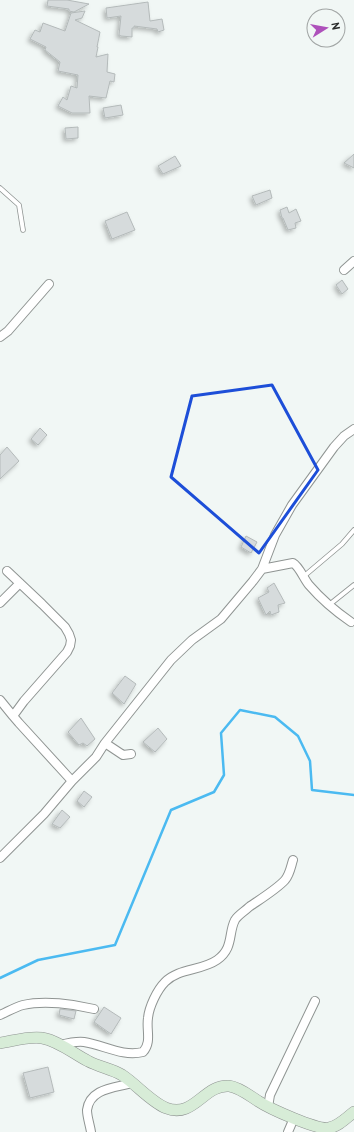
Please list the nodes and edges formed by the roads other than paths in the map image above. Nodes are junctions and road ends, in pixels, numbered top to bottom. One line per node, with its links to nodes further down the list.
1 (0, 188): 2 (lane)
2 (23, 230)
3 (354, 261): 4 (street)
4 (344, 270)
5 (49, 284): 6 (street)
6 (0, 337)
7 (354, 429): 9 (street)
8 (354, 530): 11 (lane)
9 (262, 570): 11 (street); 19 (street)
10 (7, 571): 12 (street)
11 (302, 577): 15 (street)
12 (20, 583): 14 (street); 18 (street)
13 (354, 585): 15 (lane)
14 (0, 603)
15 (328, 605): 16 (street)
16 (352, 622)
17 (0, 700): 18 (street)
18 (14, 716): 21 (street)
19 (105, 743): 20 (street); 21 (street)
20 (131, 754)
21 (72, 781): 22 (street)
22 (0, 858)
23 (293, 860): 28 (street)
24 (315, 1001): 30 (street)
25 (94, 1009): 26 (street)
26 (0, 1015)
27 (0, 1043): 28 (main road)
28 (60, 1045): 29 (main road)
29 (132, 1083): 30 (main road); 34 (street)
30 (268, 1107): 32 (main road)
31 (354, 1112): 33 (main road)
32 (294, 1118): 33 (main road); 35 (street)
33 (323, 1130)
34 (91, 1132)
35 (288, 1132)

